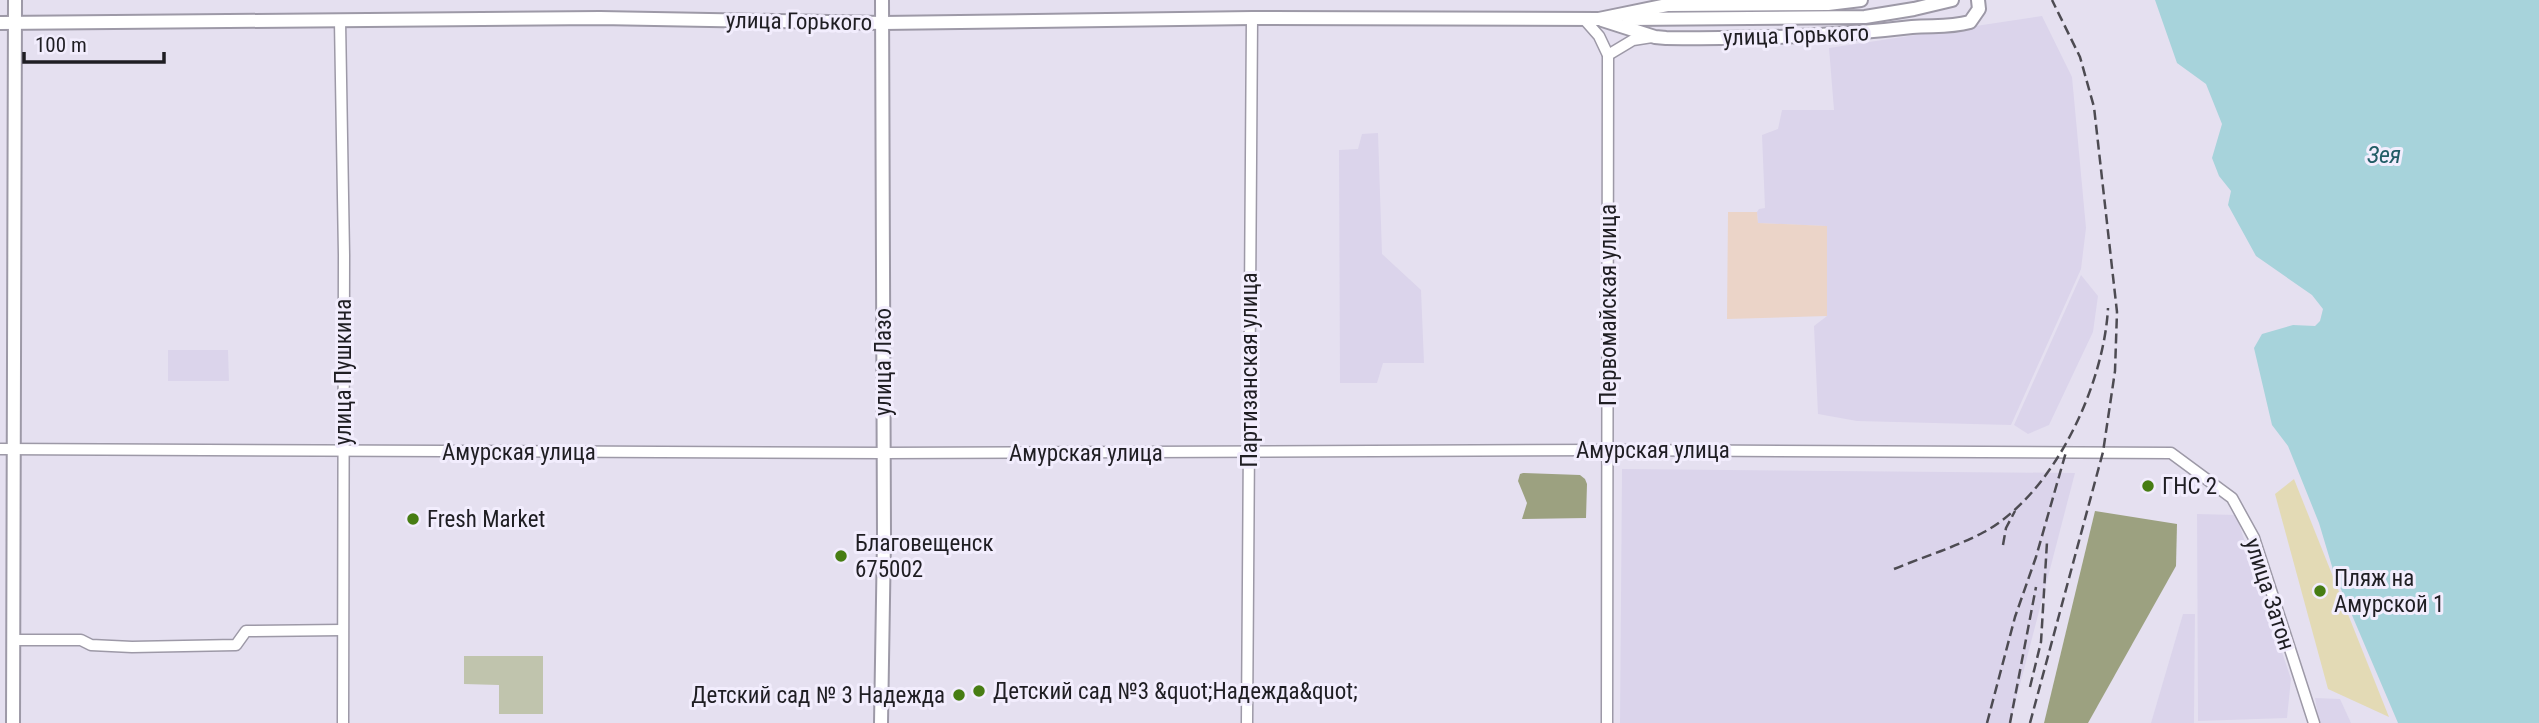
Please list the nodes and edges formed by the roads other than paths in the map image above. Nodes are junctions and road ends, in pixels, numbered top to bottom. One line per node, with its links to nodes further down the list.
1 (15, 0): 11 (main road)
2 (882, 0): 12 (main road, улица Лазо)
3 (1861, 0): 8 (main road, улица Горького)
4 (1952, 0): 8 (main road)
5 (1978, 0): 13 (main road, улица Горького)
6 (1252, 18): 7 (main road, улица Горького); 12 (main road, улица Горького); 20 (street, Партизанская улица)
7 (1584, 19): 8 (main road, улица Горького); 14 (street)
8 (1599, 19): 13 (main road, улица Горького)
9 (340, 21): 11 (main road, улица Горького); 12 (main road, улица Горького); 18 (street, улица Пушкина)
10 (0, 23): 11 (main road, улица Горького)
11 (15, 23): 16 (main road)
12 (883, 23): 19 (main road, улица Лазо)
13 (1655, 37): 14 (street)
14 (1608, 55): 17 (street, Первомайская улица)
15 (0, 449): 16 (street, Амурская улица)
16 (14, 449): 18 (street, Амурская улица); 23 (main road)
17 (1609, 450): 20 (street, Амурская улица); 21 (street, Амурская улица); 28 (street, Первомайская улица)
18 (342, 451): 19 (street, Амурская улица); 22 (street, улица Пушкина)
19 (883, 453): 20 (street, Амурская улица); 26 (main road, улица Лазо)
20 (1248, 453): 27 (street, Партизанская улица)
21 (2171, 453): 29 (street, улица Затон)
22 (342, 630): 23 (street); 25 (street, улица Пушкина)
23 (13, 640): 24 (main road)
24 (13, 723)
25 (342, 723)
26 (881, 723)
27 (1247, 723)
28 (1607, 723)
29 (2314, 723)

